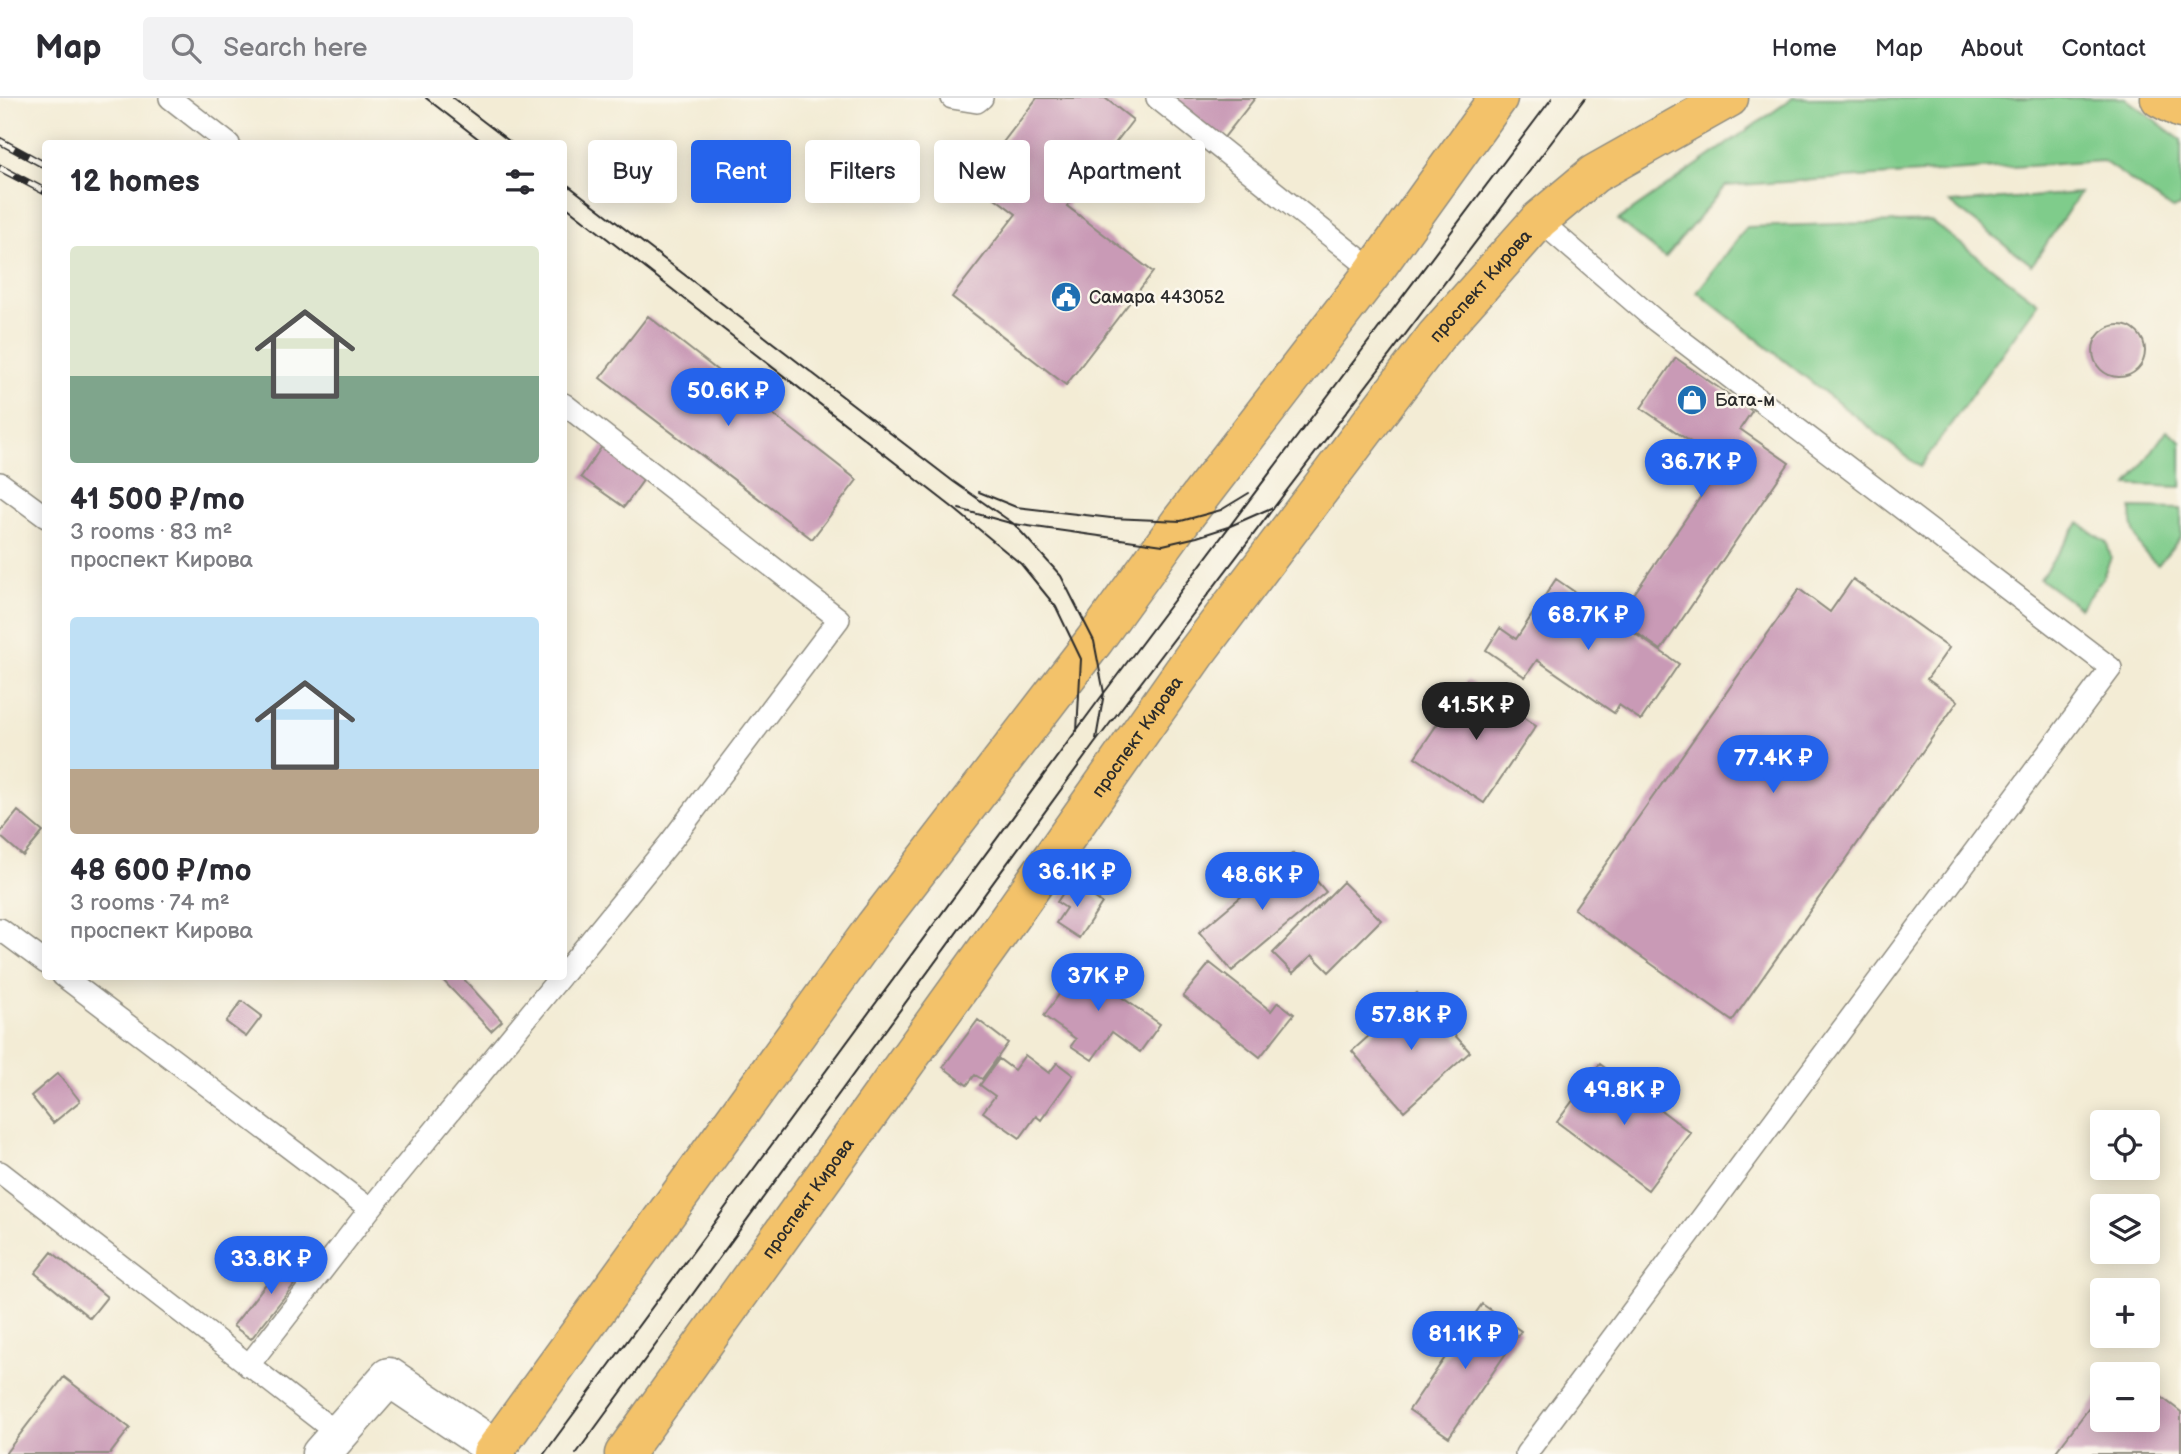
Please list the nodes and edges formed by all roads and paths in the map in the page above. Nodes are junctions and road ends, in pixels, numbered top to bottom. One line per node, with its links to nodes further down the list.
1 (170, 98): 11 (lane)
2 (952, 98): 3 (lane)
3 (982, 98)
4 (1157, 98): 13 (lane)
5 (1498, 98): 13 (main road)
6 (1729, 98): 12 (main road, проспект Кирова)
7 (2160, 98): 10 (main road)
8 (2175, 98): 9 (main road)
9 (2181, 103)
10 (2181, 109)
11 (224, 140)
12 (1539, 220): 27 (main road, проспект Кирова); 28 (lane)
13 (1374, 271): 26 (main road)
14 (567, 406): 19 (lane)
15 (0, 483): 16 (lane)
16 (42, 514)
17 (0, 929): 18 (lane)
18 (42, 960)
19 (567, 969)
20 (68, 980): 23 (lane)
21 (558, 980): 23 (lane)
22 (0, 1172): 24 (lane)
23 (370, 1209): 24 (lane)
24 (248, 1366): 25 (lane)
25 (330, 1444): 26 (street)
26 (494, 1452)
27 (624, 1454)
28 (1526, 1454)

